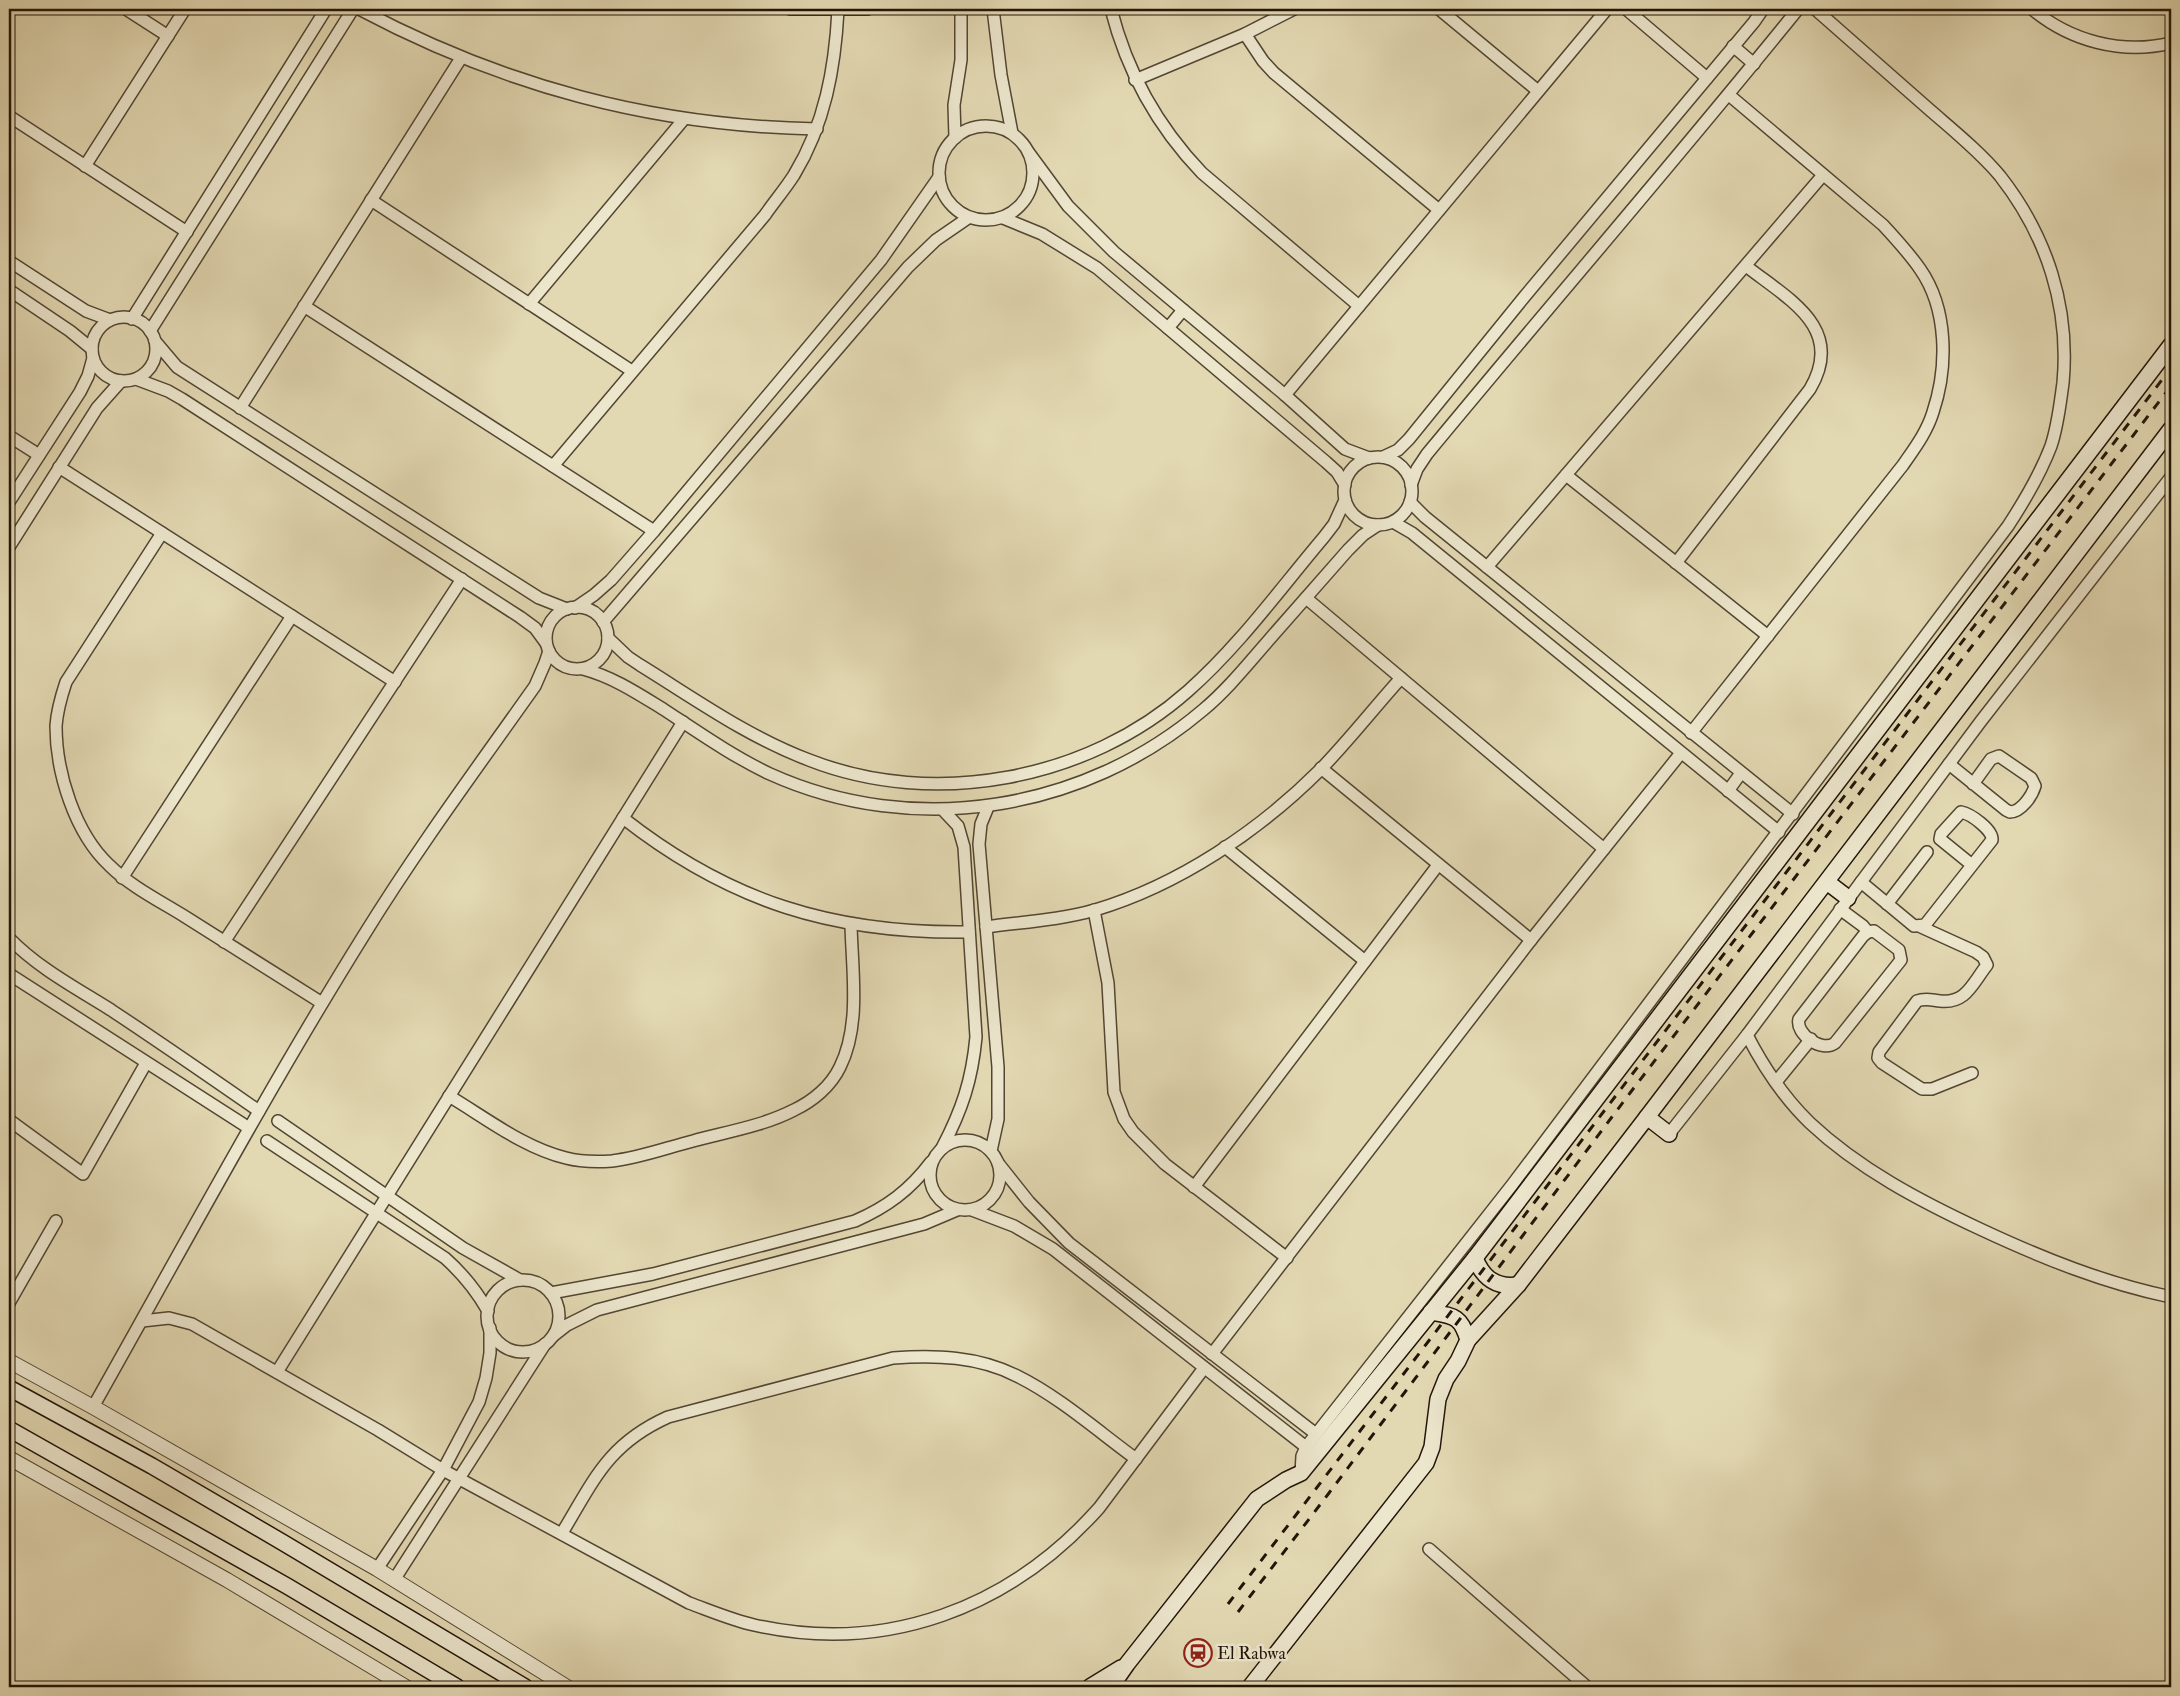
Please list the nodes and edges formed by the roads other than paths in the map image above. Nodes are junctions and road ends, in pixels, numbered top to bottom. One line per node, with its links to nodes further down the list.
1 (126, 9): 21 (street)
2 (185, 9): 21 (street)
3 (326, 9): 43 (street)
4 (353, 9): 54 (street)
5 (359, 9): 24 (street)
6 (790, 9): 19 (street)
7 (868, 9): 19 (street)
8 (961, 9): 34 (street)
9 (993, 9): 33 (street)
10 (1111, 9): 27 (street)
11 (1294, 9): 20 (street)
12 (1440, 9): 28 (street)
13 (1607, 9): 28 (street)
14 (1626, 9): 26 (street)
15 (1763, 9): 23 (street)
16 (1798, 9): 25 (street)
17 (1815, 9): 104 (street)
18 (2032, 9): 22 (street)
19 (838, 10): 32 (street)
20 (1246, 34): 27 (street); 40 (street)
21 (168, 36): 36 (street)
22 (2171, 43)
23 (1733, 46): 25 (street); 26 (street)
24 (461, 58): 31 (street); 39 (street)
25 (1754, 64): 29 (street)
26 (1707, 78): 65 (street)
27 (1135, 80): 49 (street)
28 (1538, 91): 40 (street)
29 (1729, 95): 37 (street); 72 (street)
30 (9, 116): 36 (street)
31 (684, 119): 32 (street); 47 (street)
32 (816, 130): 57 (street)
33 (1012, 133): 34 (street); 35 (street)
34 (955, 138): 38 (street)
35 (1029, 153): 42 (street); 50 (street)
36 (85, 166): 43 (street)
37 (1823, 175): 45 (street); 88 (street)
38 (939, 178): 41 (street); 78 (street)
39 (371, 200): 47 (street); 48 (street)
40 (1439, 210): 49 (street)
41 (968, 218): 42 (street); 87 (street)
42 (1003, 218): 53 (street)
43 (187, 232): 51 (street)
44 (9, 261): 52 (street)
45 (1746, 266): 69 (street); 81 (street)
46 (9, 290): 56 (street)
47 (530, 304): 57 (street)
48 (304, 306): 61 (street); 67 (street)
49 (1359, 306): 60 (street)
50 (1183, 310): 53 (street); 60 (street)
51 (132, 318): 52 (street); 54 (street)
52 (110, 320): 56 (street)
53 (1168, 328): 71 (street)
54 (152, 336): 58 (street); 61 (street)
55 (2171, 345): 153 (main road)
56 (92, 354): 59 (street); 64 (street)
57 (632, 370): 67 (street)
58 (136, 379): 59 (street); 83 (street)
59 (121, 381): 68 (street)
60 (1285, 395): 66 (street)
61 (240, 408): 85 (street)
62 (2171, 429): 113 (main road)
63 (9, 436): 64 (street)
64 (39, 455): 74 (street)
65 (1383, 457): 66 (street); 72 (street)
66 (1369, 458): 71 (street)
67 (553, 466): 78 (street)
68 (59, 467): 79 (street); 80 (street)
69 (1566, 475): 81 (street); 82 (street)
70 (2171, 477): 97 (street)
71 (1345, 485): 73 (street)
72 (1412, 485): 75 (street)
73 (1345, 500): 77 (street); 89 (street)
74 (9, 502)
75 (1410, 502): 76 (street); 82 (street)
76 (1393, 522): 77 (street); 96 (street)
77 (1378, 525): 84 (street)
78 (654, 531): 85 (street)
79 (162, 533): 86 (street); 112 (street)
80 (9, 547)
81 (1676, 563): 88 (street)
82 (1487, 567): 95 (street)
83 (462, 579): 90 (street); 93 (street)
84 (1306, 598): 92 (street); 102 (street)
85 (571, 608): 87 (street); 90 (street)
86 (292, 616): 93 (street); 112 (street)
87 (603, 622): 89 (street)
88 (1768, 636): 95 (street)
89 (608, 638): 91 (street)
90 (548, 647): 91 (street); 128 (street)
91 (583, 668): 94 (street)
92 (1401, 678): 98 (street); 108 (street)
93 (395, 682): 125 (street)
94 (683, 722): 103 (street); 105 (street)
95 (1691, 733): 99 (street)
96 (1681, 753): 101 (street); 108 (street)
97 (1949, 764): 100 (street); 114 (street)
98 (1321, 768): 107 (street); 110 (street)
99 (1741, 772): 101 (street); 104 (street)
100 (1973, 784): 100 (street)
101 (1728, 791): 106 (street)
102 (988, 807): 103 (street); 119 (street)
103 (943, 810): 121 (street)
104 (1793, 814): 106 (street)
105 (623, 818): 118 (street); 134 (street)
106 (1779, 832): 172 (street)
107 (1226, 847): 117 (street); 126 (street)
108 (1604, 849): 124 (street)
109 (1927, 852): 116 (street)
110 (1438, 865): 124 (street); 126 (street)
111 (1972, 865): 111 (street); 120 (street)
112 (122, 878): 125 (street)
113 (1827, 882): 115 (main road); 136 (main road)
114 (1861, 882): 115 (street); 116 (street)
115 (1844, 904): 122 (street); 129 (street)
116 (1887, 904): 120 (street)
117 (1094, 910): 119 (street); 146 (street)
118 (851, 924): 121 (street); 134 (street)
119 (986, 927): 143 (street)
120 (1921, 927): 132 (street)
121 (969, 932): 142 (street)
122 (1868, 932): 130 (street); 130 (street)
123 (9, 938): 135 (street)
124 (1531, 940): 152 (street)
125 (224, 942): 128 (street)
126 (1364, 961): 146 (street)
127 (9, 974): 131 (street)
128 (322, 1003): 135 (street)
129 (1747, 1034): 133 (street); 140 (street)
130 (1811, 1039): 133 (street)
131 (146, 1063): 137 (street); 139 (street)
132 (1972, 1073)
133 (1776, 1082): 157 (street)
134 (450, 1096): 147 (street)
135 (259, 1111): 139 (street)
136 (1647, 1117): 140 (main road); 155 (main road)
137 (9, 1120)
138 (278, 1121): 147 (street)
139 (249, 1128): 161 (street)
140 (1670, 1134)
141 (267, 1141): 150 (street)
142 (942, 1148): 143 (street); 144 (street)
143 (991, 1151): 145 (street)
144 (931, 1162): 148 (street); 156 (street)
145 (998, 1163): 149 (street); 165 (street)
146 (1194, 1187): 152 (street)
147 (386, 1197): 150 (street); 154 (street)
148 (957, 1210): 149 (street); 163 (street)
149 (972, 1210): 167 (street)
150 (377, 1212): 159 (street); 168 (street)
151 (56, 1221): 158 (street)
152 (1286, 1258): 165 (street)
153 (1475, 1258): 155 (main road); 160 (main road)
154 (520, 1280): 156 (street); 159 (street)
155 (1518, 1285): 164 (main road)
156 (551, 1292): 163 (street)
157 (2171, 1297)
158 (9, 1304)
159 (488, 1311): 162 (street)
160 (1431, 1312): 164 (main road); 177 (main road)
161 (142, 1321): 168 (street); 170 (street)
162 (490, 1328): 163 (street); 176 (street)
163 (549, 1340): 178 (street)
164 (1468, 1340): 190 (main road)
165 (1212, 1354): 172 (street)
166 (9, 1361): 170 (street)
167 (1204, 1368): 173 (street); 175 (street)
168 (277, 1372): 176 (street)
169 (9, 1388): 186 (main road)
170 (93, 1407): 181 (street)
171 (9, 1429): 185 (main road)
172 (1316, 1434): 173 (street)
173 (1306, 1447): 177 (street)
174 (9, 1458): 184 (street)
175 (1136, 1459): 179 (street); 179 (street)
176 (442, 1470): 178 (street); 181 (street)
177 (1300, 1473): 183 (main road)
178 (459, 1478): 179 (street); 182 (street)
179 (562, 1533)
180 (1429, 1549): 191 (street)
181 (377, 1569): 182 (street)
182 (394, 1580): 187 (street)
183 (1126, 1664): 188 (main road); 189 (main road)
184 (406, 1687)
185 (457, 1687)
186 (525, 1687)
187 (567, 1687)
188 (1090, 1687)
189 (1111, 1687)
190 (1250, 1687)
191 (1587, 1687)

